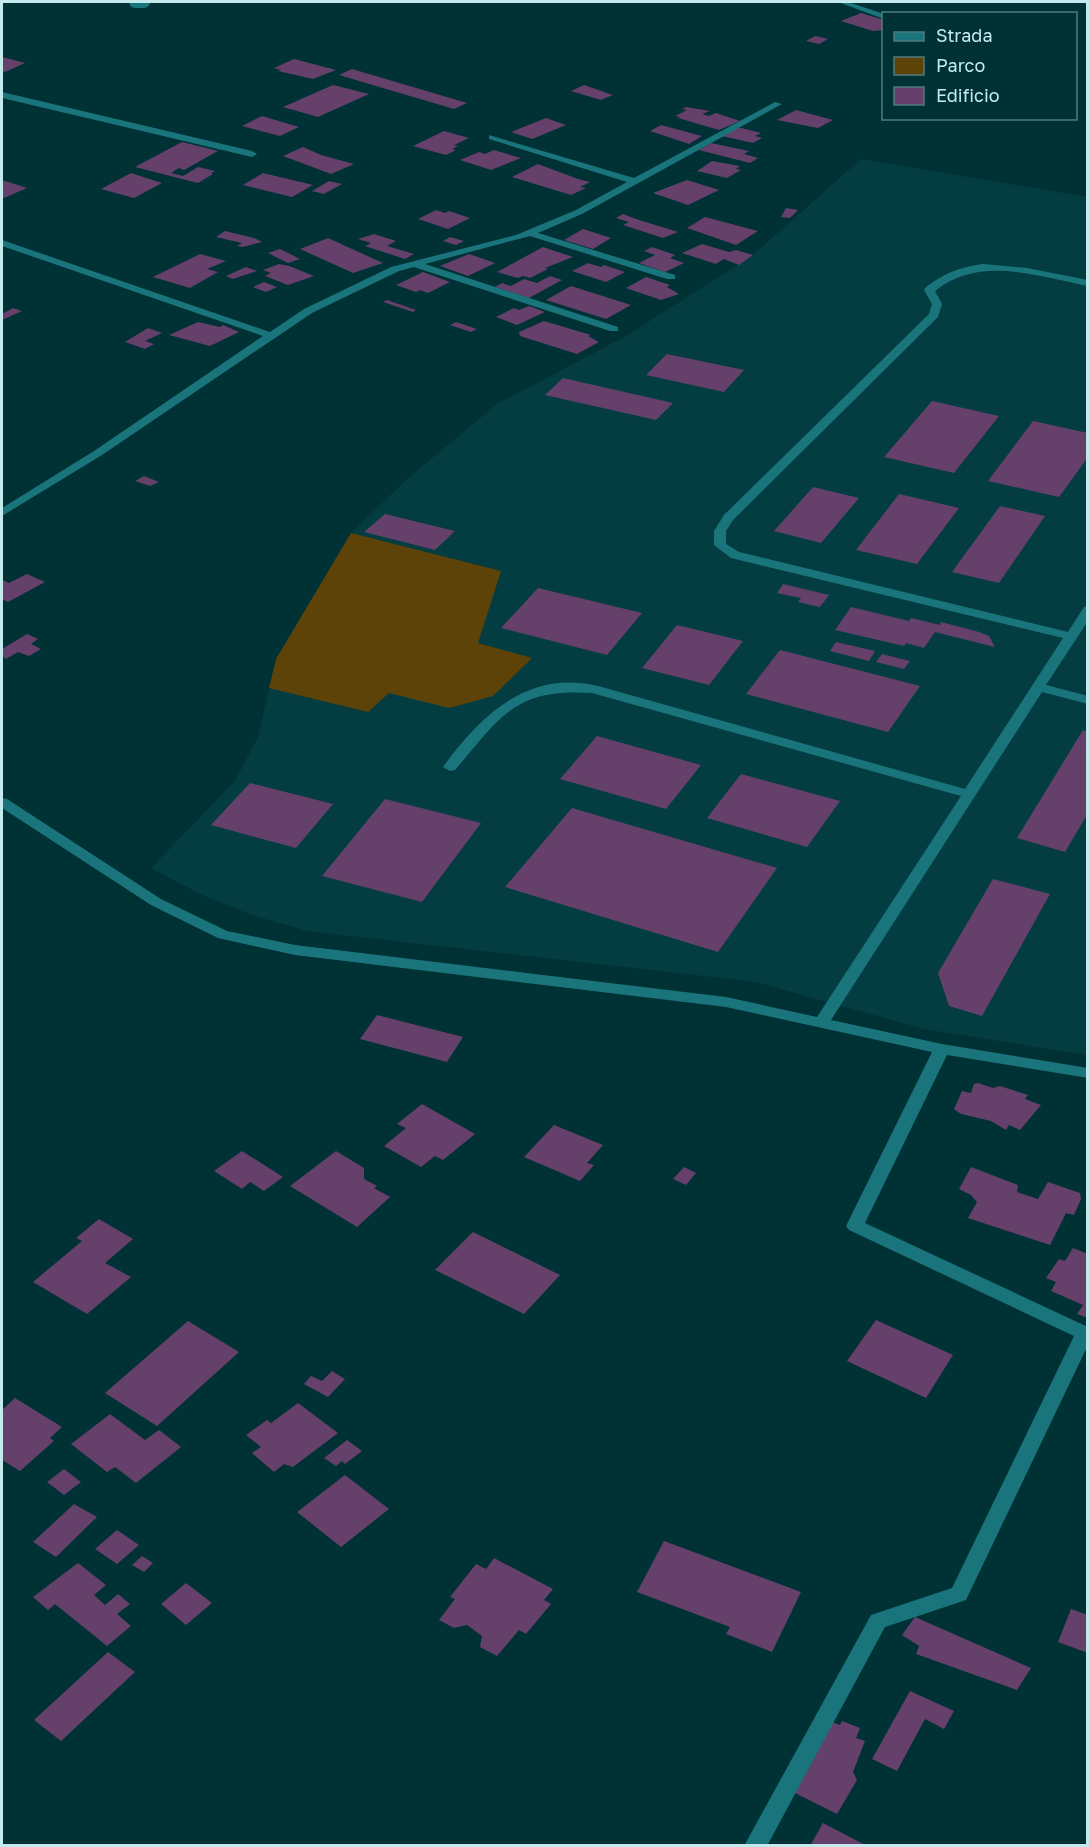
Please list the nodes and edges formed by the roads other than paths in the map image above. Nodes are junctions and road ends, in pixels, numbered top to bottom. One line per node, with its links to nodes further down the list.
1 (135, 2): 2 (lane)
2 (144, 2)
3 (842, 2): 4 (street)
4 (882, 16)
5 (2, 95): 8 (street)
6 (778, 104): 9 (street)
7 (492, 137): 9 (street)
8 (252, 154)
9 (636, 182): 10 (street)
10 (529, 233): 12 (street); 13 (street)
11 (2, 243): 16 (street)
12 (414, 263): 15 (street); 16 (street)
13 (671, 277)
14 (1088, 283): 19 (street)
15 (614, 329)
16 (270, 335): 17 (street)
17 (2, 513)
18 (1088, 610): 19 (street)
19 (1070, 636): 20 (street)
20 (1038, 687): 21 (street); 23 (street)
21 (1088, 700)
22 (450, 767): 23 (street)
23 (969, 794): 25 (street)
24 (2, 802): 25 (street)
25 (821, 1023): 26 (street)
26 (942, 1049): 27 (street); 28 (street)
27 (1088, 1073)
28 (755, 1845)

